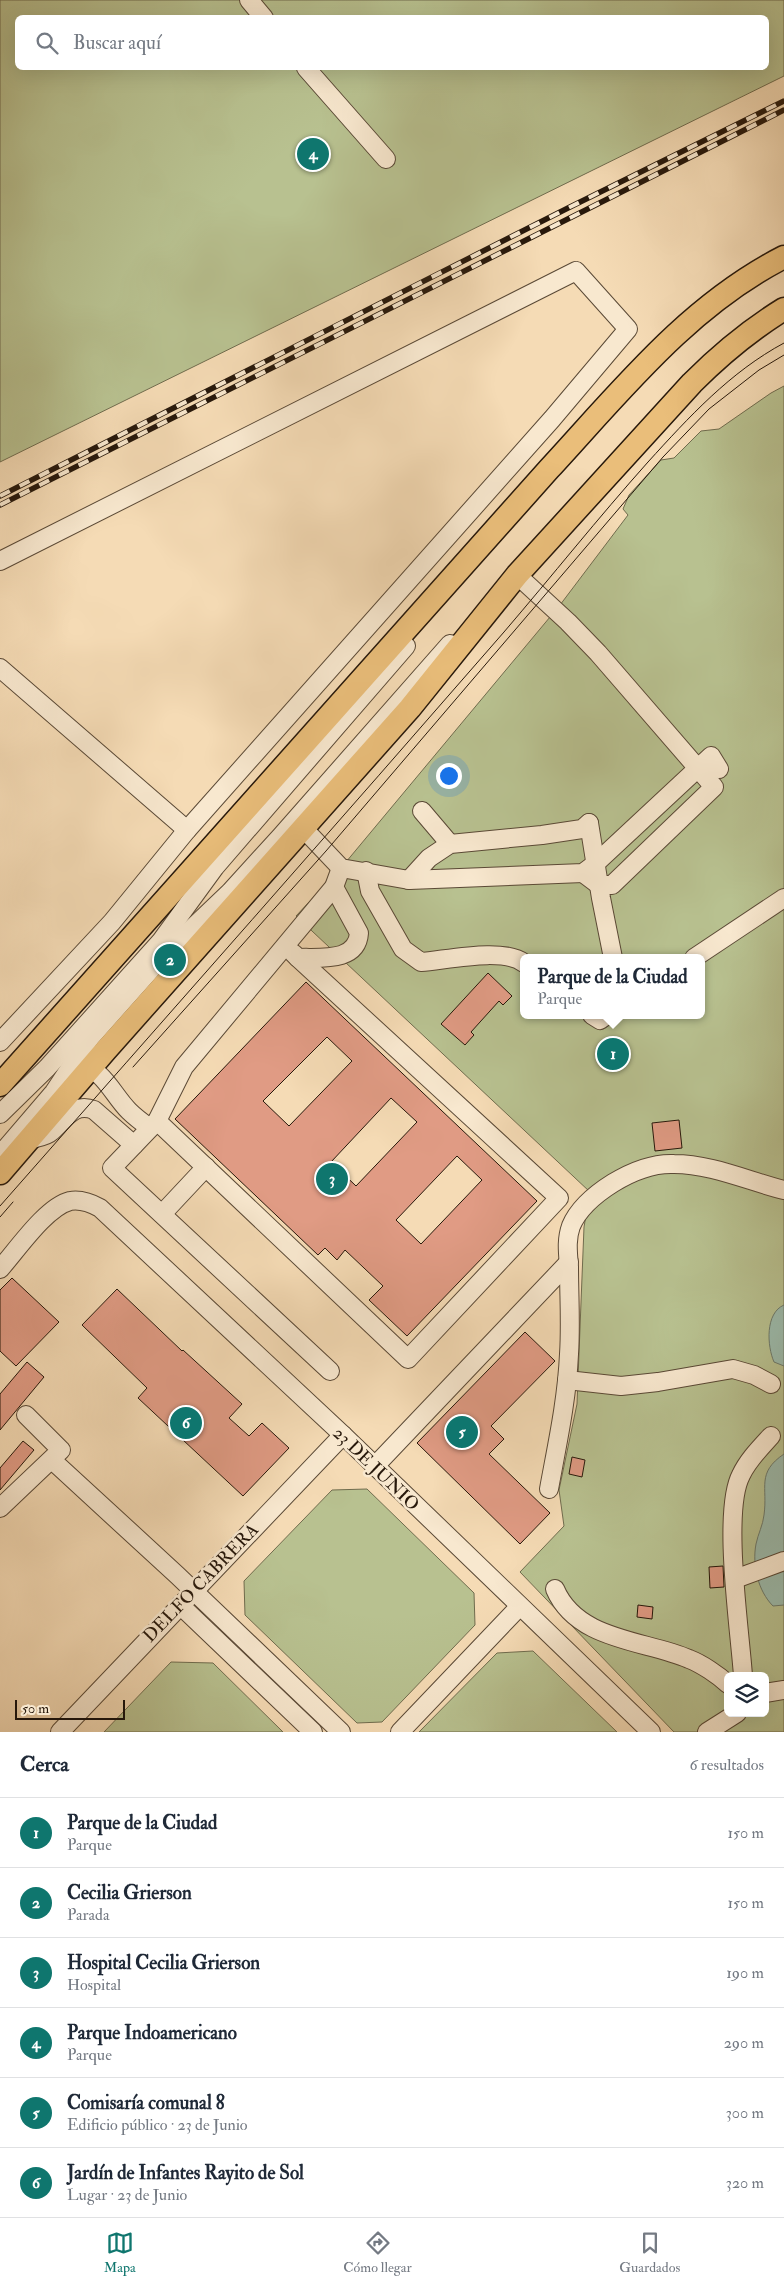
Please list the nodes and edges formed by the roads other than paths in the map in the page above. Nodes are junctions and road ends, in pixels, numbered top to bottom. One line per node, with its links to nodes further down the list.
1 (249, 0): 2 (street)
2 (262, 15)
3 (308, 70): 4 (street)
4 (386, 159)
5 (784, 257): 7 (main road)
6 (784, 309): 9 (main road)
7 (549, 468): 30 (street); 31 (main road)
8 (0, 561): 15 (street)
9 (517, 575): 11 (street); 14 (main road); 29 (street)
10 (0, 668): 15 (street)
11 (696, 768): 12 (street); 18 (street); 21 (street)
12 (719, 769)
13 (422, 811): 16 (street)
14 (303, 828): 17 (street); 29 (main road)
15 (187, 830): 28 (street)
16 (450, 844): 18 (street); 20 (street)
17 (341, 868): 19 (street); 22 (street)
18 (589, 868): 20 (street); 21 (street)
19 (366, 872): 20 (street); 27 (street)
20 (408, 880)
21 (599, 885): 25 (street)
22 (334, 887): 24 (street); 24 (street)
23 (784, 898): 26 (street)
24 (292, 952): 33 (street); 37 (street)
25 (612, 954)
26 (700, 954)
27 (520, 960)
28 (0, 1042)
29 (82, 1065): 30 (street); 33 (street); 34 (main road); 36 (street)
30 (47, 1068): 31 (street); 32 (street)
31 (2, 1082)
32 (0, 1114)
33 (153, 1125): 35 (street); 37 (street)
34 (28, 1140): 35 (street); 38 (main road)
35 (134, 1145): 40 (street)
36 (0, 1155)
37 (206, 1167): 40 (street)
38 (0, 1173)
39 (784, 1190): 41 (street)
40 (162, 1214): 43 (street)
41 (568, 1262): 44 (street); 50 (street)
42 (0, 1269): 47 (street, 23 DE JUNIO)
43 (330, 1370)
44 (567, 1380): 45 (street); 51 (street)
45 (771, 1384)
46 (26, 1415): 49 (street)
47 (343, 1436): 50 (street, 23 DE JUNIO); 56 (street, DELFO CABRERA)
48 (771, 1436): 54 (street)
49 (52, 1460): 52 (street); 56 (street)
50 (374, 1467): 58 (street, 23 DE JUNIO)
51 (549, 1489)
52 (0, 1508)
53 (784, 1562): 54 (street)
54 (735, 1579): 59 (street)
55 (555, 1589): 60 (street)
56 (193, 1591): 57 (street, DELFO CABRERA); 66 (street)
57 (180, 1605): 64 (street, DELFO CABRERA); 65 (street)
58 (519, 1607): 67 (street); 68 (street, 23 DE JUNIO)
59 (743, 1672)
60 (724, 1681)
61 (784, 1690): 62 (street)
62 (769, 1692)
63 (731, 1717): 69 (street)
64 (60, 1732)
65 (313, 1732)
66 (342, 1732)
67 (400, 1732)
68 (651, 1732)
69 (707, 1732)

